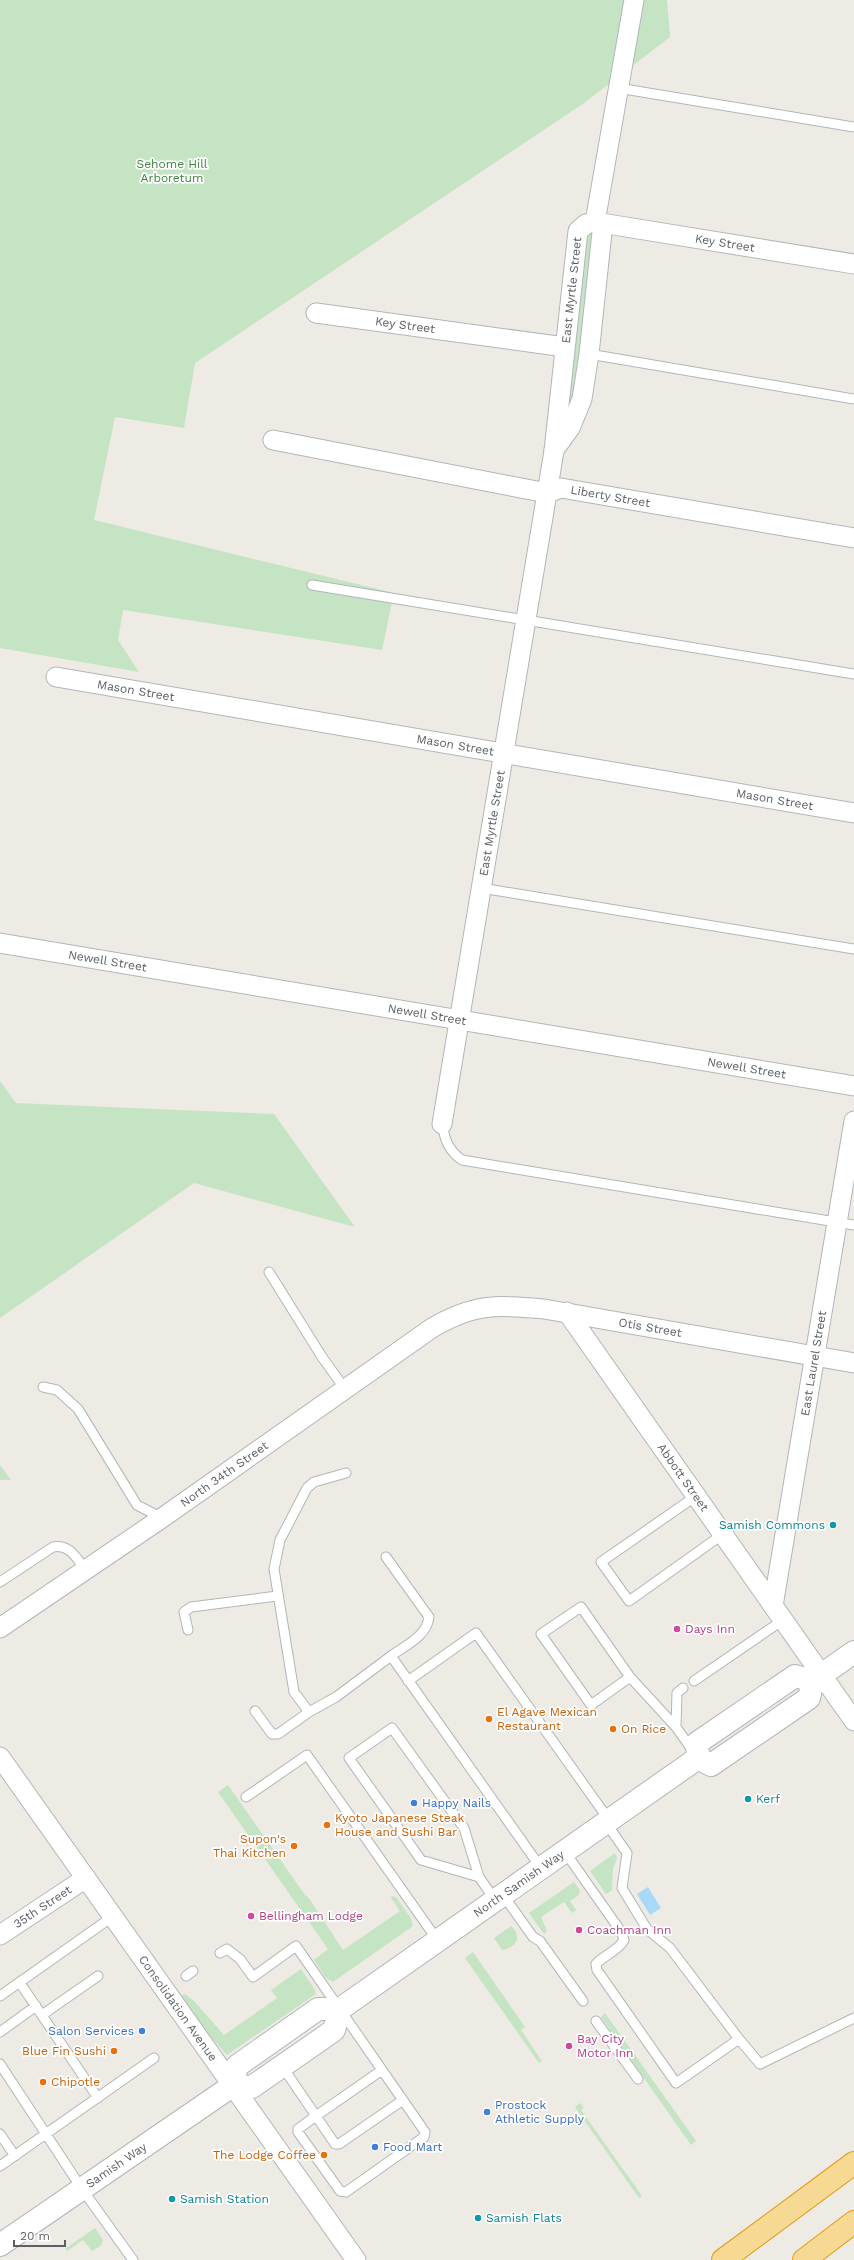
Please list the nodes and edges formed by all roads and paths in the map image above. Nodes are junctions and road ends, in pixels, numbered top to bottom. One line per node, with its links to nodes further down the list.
1 (634, 0): 2 (street, East Myrtle Street)
2 (618, 88): 3 (lane); 4 (street, East Myrtle Street)
3 (854, 127)
4 (599, 223): 5 (street, Key Street); 7 (street, East Myrtle Street); 8 (street, East Myrtle Street)
5 (854, 264)
6 (316, 313): 7 (street, Key Street)
7 (565, 347): 11 (street, East Myrtle Street)
8 (589, 354): 9 (lane); 11 (street, East Myrtle Street)
9 (854, 399)
10 (273, 440): 12 (street, Liberty Street)
11 (554, 451): 12 (street, East Myrtle Street)
12 (547, 494): 13 (street, Liberty Street); 15 (street, East Myrtle Street)
13 (854, 538)
14 (312, 586): 15 (lane)
15 (526, 620): 16 (lane); 18 (street, East Myrtle Street)
16 (854, 674)
17 (56, 677): 18 (street, Mason Street)
18 (504, 753): 19 (street, Mason Street); 20 (street, East Myrtle Street)
19 (854, 813)
20 (482, 888): 22 (lane); 23 (street, East Myrtle Street)
21 (0, 943): 23 (street, Newell Street)
22 (854, 949)
23 (460, 1020): 24 (street, Newell Street); 26 (street, East Myrtle Street)
24 (854, 1086)
25 (854, 1121): 27 (street, East Laurel Street)
26 (442, 1124): 27 (lane)
27 (846, 1224): 31 (street, East Laurel Street)
28 (269, 1272): 34 (lane)
29 (567, 1312): 30 (street, Otis Street); 31 (street, Otis Street); 36 (street, Abbott Street)
30 (448, 1319): 34 (street, North 34th Street)
31 (815, 1356): 32 (street, Otis Street); 43 (street, East Laurel Street)
32 (854, 1363)
33 (43, 1387): 37 (lane)
34 (345, 1389): 37 (street, North 34th Street)
35 (346, 1473): 42 (lane)
36 (696, 1496): 38 (street, Abbott Street); 38 (lane)
37 (162, 1518): 40 (street, North 34th Street)
38 (723, 1534): 43 (street, Abbott Street)
39 (386, 1557): 47 (lane)
40 (86, 1569): 41 (lane); 44 (street, North 34th Street)
41 (0, 1582)
42 (277, 1596): 45 (lane); 54 (lane)
43 (778, 1613): 49 (street, Abbott Street); 50 (lane)
44 (1, 1626)
45 (188, 1630)
46 (854, 1652): 49 (main road)
47 (391, 1656): 51 (lane); 54 (lane)
48 (630, 1677): 48 (lane); 56 (lane)
49 (817, 1678): 55 (street, Abbott Street); 58 (main road)
50 (694, 1681)
51 (408, 1682): 60 (lane); 62 (lane)
52 (684, 1688): 56 (lane)
53 (256, 1711): 54 (lane)
54 (308, 1712)
55 (854, 1721)
56 (676, 1727): 58 (lane)
57 (0, 1757): 64 (street, Consolidation Avenue)
58 (698, 1758): 60 (main road, North Samish Way)
59 (246, 1797): 68 (lane)
60 (608, 1821): 61 (main road, North Samish Way); 80 (lane)
61 (565, 1852): 62 (main road, North Samish Way); 80 (lane)
62 (542, 1868): 65 (main road, North Samish Way)
63 (479, 1877): 63 (lane); 65 (lane)
64 (86, 1878): 66 (street, Consolidation Avenue); 67 (street, 35th Street)
65 (499, 1898): 68 (main road, North Samish Way); 73 (lane)
66 (112, 1917): 71 (lane); 86 (street, Consolidation Avenue)
67 (0, 1935)
68 (438, 1941): 75 (main road, North Samish Way)
69 (220, 1953): 75 (lane)
70 (98, 1976): 76 (lane)
71 (20, 1982): 72 (lane); 74 (lane)
72 (0, 1996)
73 (583, 2001)
74 (36, 2006): 76 (lane); 79 (lane)
75 (340, 2010): 83 (main road); 84 (lane); 86 (main road)
76 (42, 2015): 87 (lane)
77 (854, 2018): 80 (lane)
78 (596, 2021): 85 (lane)
79 (0, 2032)
80 (739, 2039)
81 (154, 2058): 87 (lane)
82 (0, 2064): 90 (lane)
83 (282, 2066): 86 (main road); 89 (lane)
84 (382, 2070): 88 (lane); 89 (lane)
85 (638, 2079)
86 (232, 2086): 95 (main road, Samish Way); 99 (street, Consolidation Avenue)
87 (98, 2098): 90 (lane)
88 (403, 2100): 89 (lane); 89 (lane)
89 (316, 2116)
90 (47, 2133): 92 (lane); 95 (lane)
91 (0, 2134): 92 (lane)
92 (15, 2156): 94 (lane)
93 (854, 2163): 100 (highway)
94 (0, 2166)
95 (82, 2189): 97 (main road, Samish Way); 98 (lane)
96 (854, 2222): 101 (highway)
97 (0, 2245)
98 (133, 2260)
99 (356, 2260)
100 (723, 2260)
101 (804, 2260)

